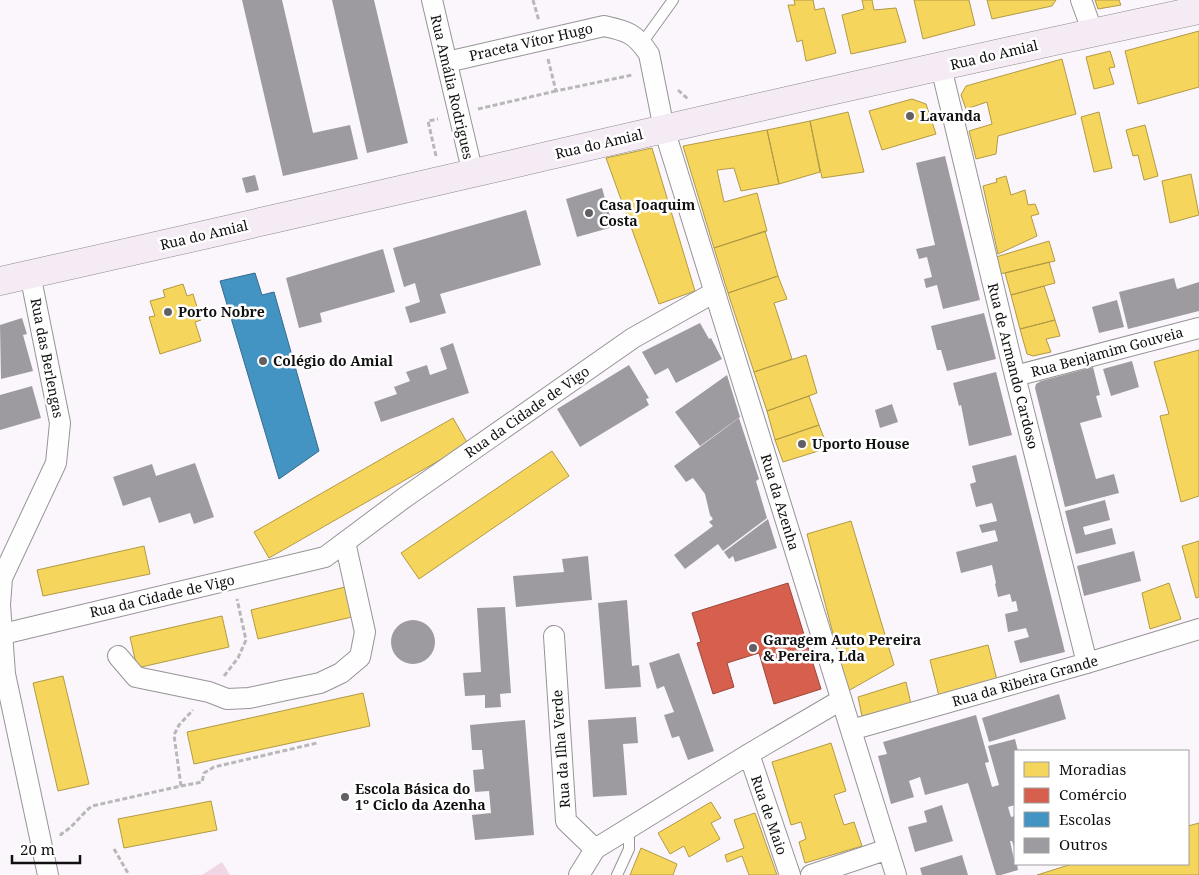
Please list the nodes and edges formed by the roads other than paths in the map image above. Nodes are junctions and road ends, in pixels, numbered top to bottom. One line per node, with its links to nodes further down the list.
1 (432, 0): 7 (street, Rua Amália Rodrigues)
2 (673, 0): 6 (lane)
3 (1081, 0): 5 (street)
4 (1199, 10): 5 (main road, Rua do Amial)
5 (1093, 33): 8 (main road, Rua do Amial)
6 (642, 43): 7 (street, Praceta Vítor Hugo); 9 (street)
7 (446, 62): 10 (street, Rua Amália Rodrigues)
8 (941, 67): 9 (main road, Rua do Amial); 15 (street, Rua de Armando Cardoso)
9 (664, 129): 10 (main road, Rua do Amial); 13 (street, Rua da Azenha)
10 (473, 174): 11 (main road, Rua do Amial)
11 (30, 274): 12 (main road, Rua do Amial); 18 (street, Rua das Berlengas)
12 (0, 281)
13 (715, 292): 16 (street, Rua da Cidade de Vigo); 22 (street, Rua da Azenha)
14 (1199, 328): 15 (street, Rua Benjamim Gouveia)
15 (1015, 376): 21 (street, Rua de Armando Cardoso)
16 (345, 542): 18 (street, Rua da Cidade de Vigo); 20 (street)
17 (1199, 629): 21 (street, Rua da Ribeira Grande)
18 (3, 634): 28 (street, Rua das Berlengas)
19 (554, 636): 26 (street, Rua da Ilha Verde)
20 (118, 656)
21 (1087, 663): 23 (street, Rua da Ribeira Grande)
22 (842, 700): 23 (street, Rua da Azenha); 24 (street)
23 (851, 730): 27 (street, Rua da Azenha)
24 (749, 754): 25 (street); 31 (street, Rua de Maio)
25 (629, 829): 26 (street); 30 (lane)
26 (595, 849): 29 (street)
27 (888, 850): 32 (street); 33 (street, Rua da Azenha)
28 (48, 875)
29 (579, 875)
30 (617, 875)
31 (790, 875)
32 (811, 875)
33 (896, 875)

